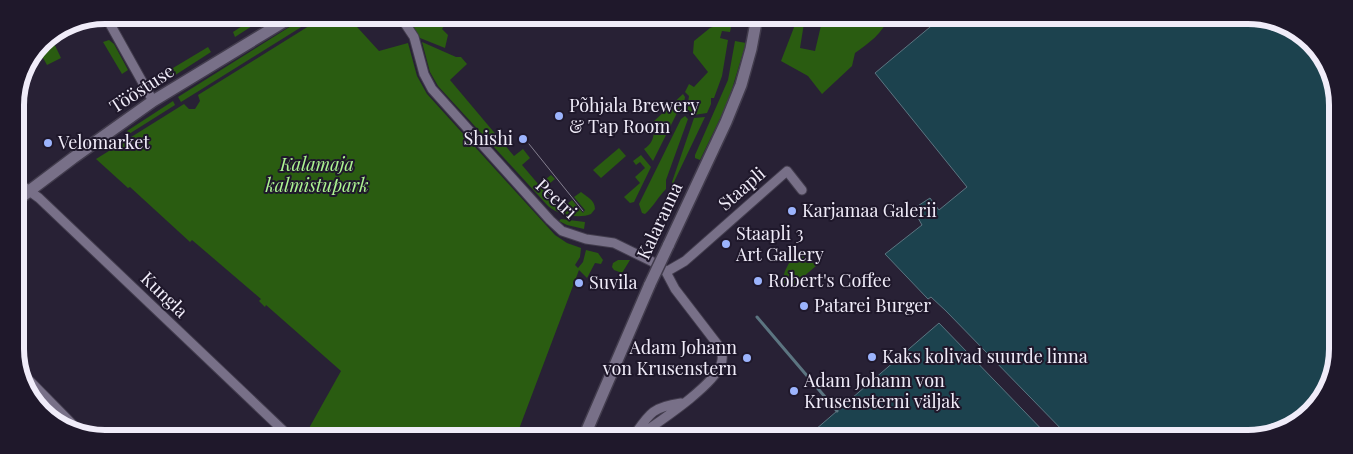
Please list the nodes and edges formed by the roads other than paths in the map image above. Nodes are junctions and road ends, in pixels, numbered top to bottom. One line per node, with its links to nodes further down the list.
1 (110, 24): 5 (street)
2 (280, 24): 5 (street, Tööstuse)
3 (405, 24): 10 (street, Peetri)
4 (756, 24): 14 (street, Kalaranna, bridge)
5 (153, 101): 8 (street, Tööstuse)
6 (24, 187): 8 (street, Kungla)
7 (802, 190): 10 (street, Staapli)
8 (29, 192): 9 (street, Tööstuse); 13 (street, Kungla)
9 (24, 195)
10 (666, 272): 15 (street, Peetri)
11 (32, 383): 12 (street)
12 (70, 422)
13 (283, 430)
14 (587, 430)
15 (639, 430)

